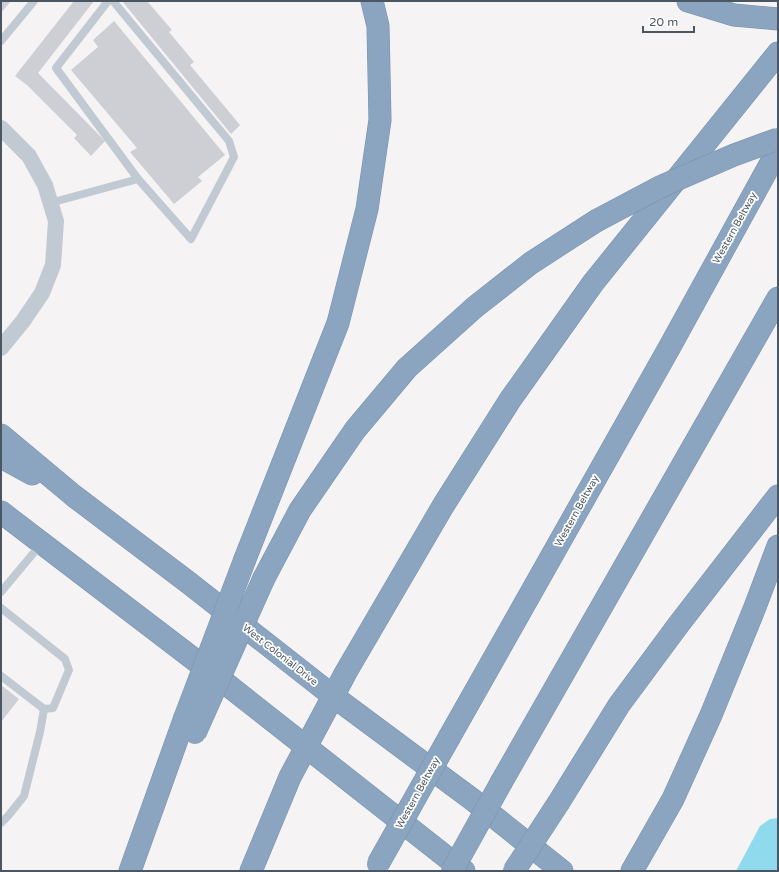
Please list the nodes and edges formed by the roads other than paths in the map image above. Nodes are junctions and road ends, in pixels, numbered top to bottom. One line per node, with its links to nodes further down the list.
1 (34, 1): 7 (lane)
2 (108, 1): 12 (lane)
3 (113, 1): 12 (lane)
4 (372, 1): 30 (highway, bridge)
5 (688, 1): 6 (highway)
6 (778, 19)
7 (1, 41)
8 (778, 53): 28 (highway)
9 (1, 128): 13 (street)
10 (778, 140): 30 (highway, bridge)
11 (778, 150): 33 (highway, Western Beltway, bridge)
12 (138, 179): 13 (lane)
13 (50, 203): 15 (street)
14 (778, 298): 37 (highway, bridge)
15 (1, 348)
16 (1, 435): 18 (highway, West Colonial Drive)
17 (1, 457): 18 (highway)
18 (74, 496): 28 (highway, West Colonial Drive)
19 (778, 496): 22 (highway)
20 (778, 502): 22 (highway)
21 (1, 512): 23 (highway)
22 (742, 543): 39 (highway, bridge)
23 (41, 544): 25 (lane); 31 (highway)
24 (778, 546): 41 (highway)
25 (1, 592)
26 (1, 608): 29 (lane)
27 (1, 676): 29 (lane)
28 (333, 696): 31 (highway); 40 (highway, West Colonial Drive)
29 (44, 709): 32 (lane)
30 (190, 727): 34 (highway); 35 (highway)
31 (306, 747): 36 (highway); 38 (highway)
32 (1, 823)
33 (376, 867)
34 (130, 871)
35 (135, 871)
36 (251, 871)
37 (452, 871)
38 (464, 871)
39 (514, 871)
40 (562, 871)
41 (632, 871)

